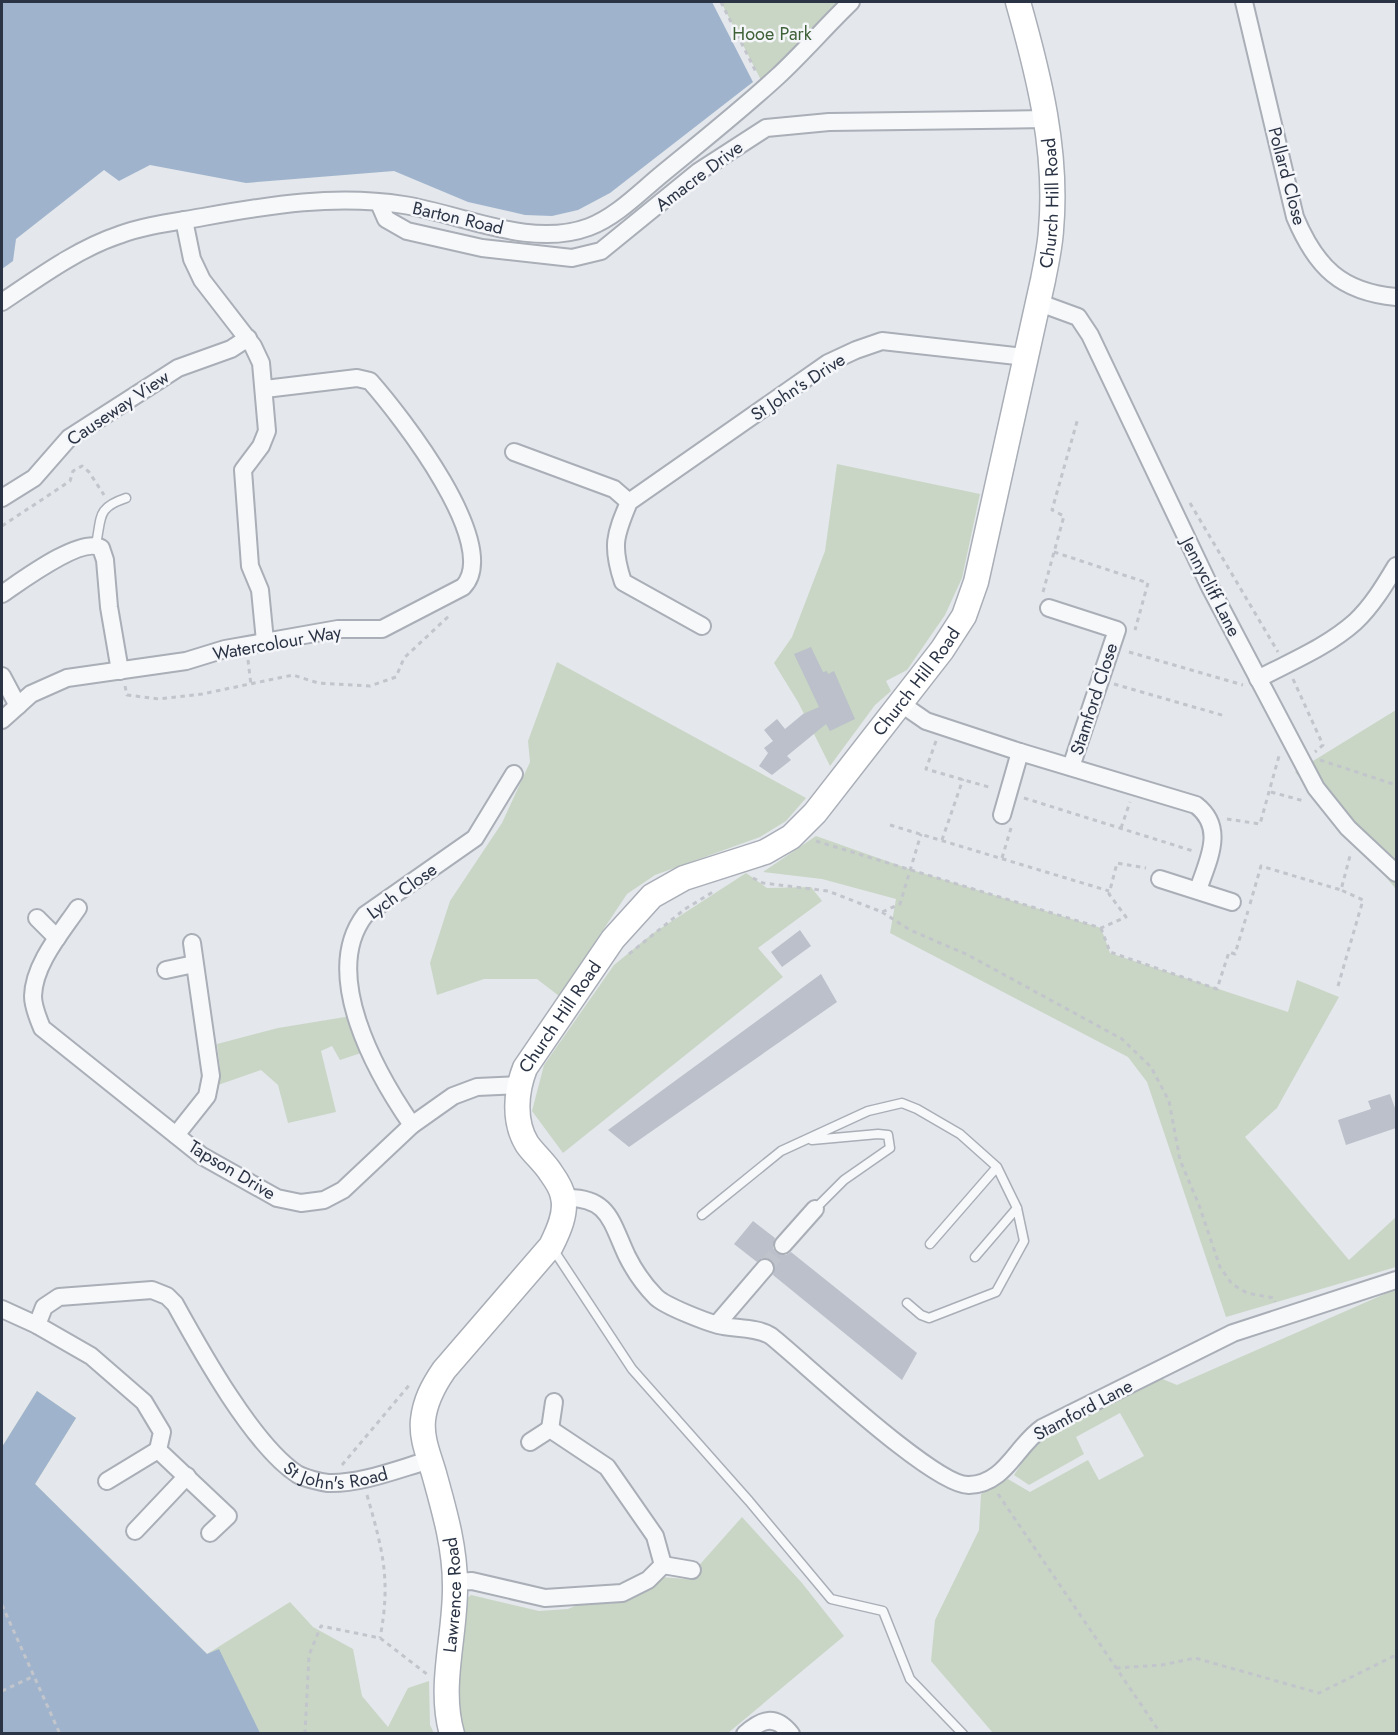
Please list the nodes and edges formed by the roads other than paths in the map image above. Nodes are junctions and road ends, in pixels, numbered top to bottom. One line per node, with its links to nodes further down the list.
1 (851, 2): 5 (street, Barton Road)
2 (1018, 2): 4 (street, Church Hill Road)
3 (1244, 2): 7 (street, Pollard Close)
4 (1046, 118): 5 (street, Amacre Drive); 9 (street, Church Hill Road)
5 (379, 203): 6 (street, Barton Road)
6 (184, 220): 8 (street, Barton Road); 10 (street)
7 (1396, 297)
8 (2, 302)
9 (1037, 302): 11 (street, Church Hill Road); 25 (street, Jennycliff Lane)
10 (248, 338): 12 (street); 14 (street, Causeway View)
11 (1025, 357): 16 (street, St John's Drive); 26 (street, Church Hill Road)
12 (265, 389): 22 (street); 22 (street, Watercolour Way)
13 (514, 452): 16 (street)
14 (2, 498)
15 (126, 498): 17 (lane)
16 (629, 502): 21 (street)
17 (96, 544): 19 (street); 23 (street)
18 (1396, 566): 25 (street)
19 (2, 594)
20 (1049, 608): 30 (street, Stamford Close)
21 (702, 626)
22 (265, 641): 23 (street, Watercolour Way)
23 (120, 671): 27 (street, Watercolour Way)
24 (2, 676): 27 (street)
25 (1261, 685): 33 (street, Jennycliff Lane)
26 (900, 703): 29 (street, Stamford Close); 43 (street, Church Hill Road)
27 (18, 706): 28 (street, Watercolour Way)
28 (2, 720)
29 (1020, 752): 30 (street, Stamford Close); 32 (street)
30 (1071, 767): 35 (street, Stamford Close)
31 (514, 774): 44 (street, Lych Close)
32 (1002, 815)
33 (1396, 873)
34 (1160, 879): 35 (street)
35 (1198, 890): 36 (street)
36 (1232, 902)
37 (78, 908): 39 (street, Tapson Drive)
38 (37, 918): 39 (street)
39 (57, 938): 45 (street, Tapson Drive)
40 (192, 943): 41 (street)
41 (194, 964): 42 (street); 45 (street)
42 (166, 970)
43 (519, 1084): 44 (street, Tapson Drive); 48 (street, Church Hill Road)
44 (412, 1125): 45 (street, Tapson Drive)
45 (176, 1135)
46 (806, 1140): 47 (lane); 50 (lane); 51 (lane)
47 (997, 1167): 49 (lane); 52 (lane)
48 (564, 1198): 54 (street); 60 (street)
49 (1017, 1208): 55 (lane); 58 (lane)
50 (815, 1209): 53 (street)
51 (702, 1215)
52 (930, 1244)
53 (783, 1245)
54 (550, 1246): 66 (street); 77 (lane)
55 (975, 1257)
56 (765, 1268): 60 (street)
57 (1396, 1280): 60 (street, Stamford Lane)
58 (907, 1303)
59 (2, 1309): 61 (street)
60 (717, 1324)
61 (37, 1325): 65 (street); 66 (street, St John's Road)
62 (554, 1402): 63 (street)
63 (550, 1428): 64 (street); 71 (street)
64 (531, 1442)
65 (158, 1450): 67 (street); 68 (street)
66 (430, 1460): 73 (street, Lawrence Road)
67 (187, 1476): 69 (street); 70 (street)
68 (107, 1481)
69 (135, 1531)
70 (210, 1533)
71 (663, 1565): 72 (street); 73 (street)
72 (692, 1570)
73 (455, 1582): 74 (street, Lawrence Road)
74 (452, 1734)
75 (745, 1734): 76 (street)
76 (791, 1734)
77 (963, 1734)

